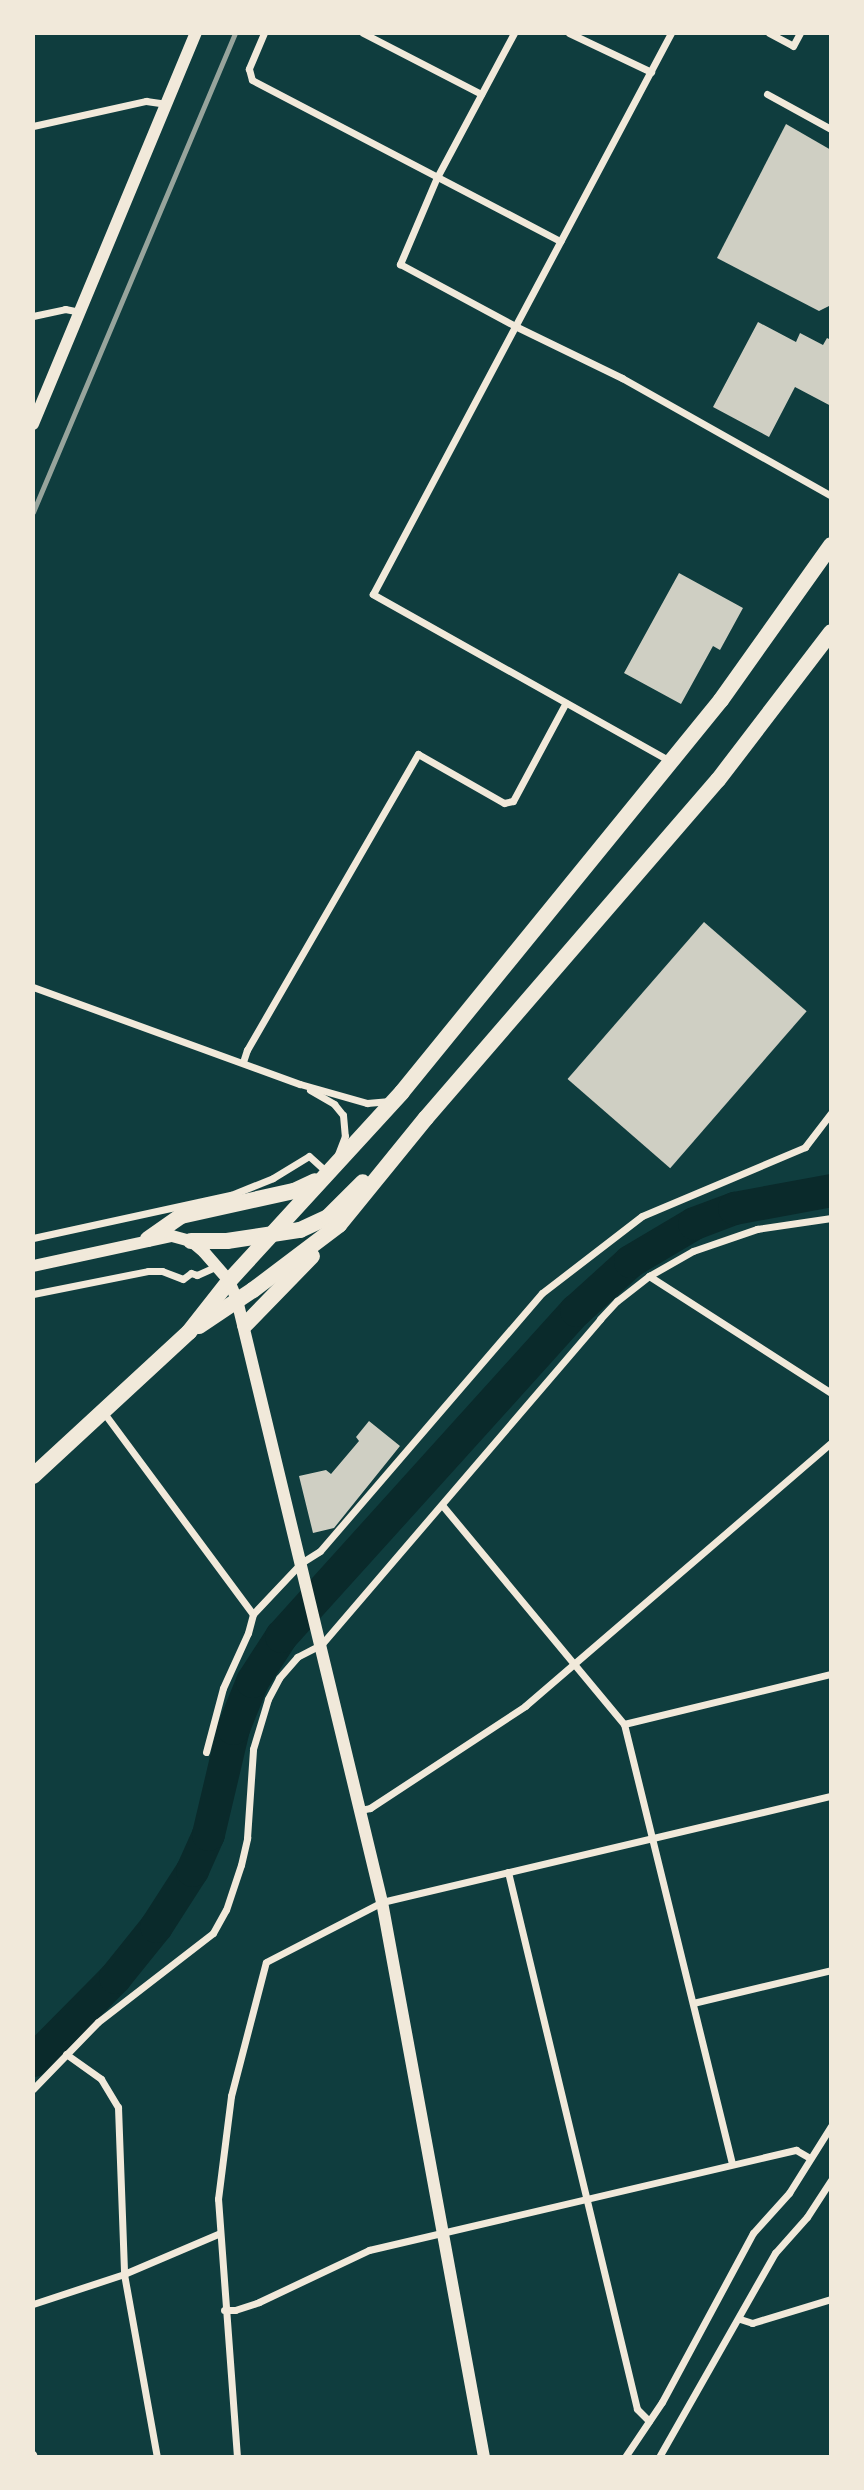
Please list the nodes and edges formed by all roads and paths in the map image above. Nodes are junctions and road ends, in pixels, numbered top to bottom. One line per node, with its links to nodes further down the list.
1 (196, 33): 12 (street)
2 (264, 33): 15 (street)
3 (363, 33): 10 (street)
4 (514, 33): 10 (street)
5 (569, 33): 9 (street)
6 (671, 33): 9 (street)
7 (769, 33): 8 (street)
8 (800, 33)
9 (651, 72): 16 (street)
10 (481, 94): 15 (street)
11 (766, 94): 14 (street)
12 (167, 104): 13 (street); 17 (street)
13 (33, 126)
14 (831, 129)
15 (437, 177): 16 (street); 19 (street)
16 (560, 241): 19 (street)
17 (81, 313): 18 (street); 20 (street)
18 (33, 316)
19 (515, 326): 21 (street); 24 (street)
20 (33, 424)
21 (831, 496)
22 (831, 545): 25 (main road)
23 (831, 632): 31 (main road)
24 (565, 704): 25 (street); 27 (street)
25 (671, 761): 29 (main road)
26 (33, 987): 27 (street)
27 (243, 1062): 28 (street)
28 (300, 1084): 29 (street); 32 (street)
29 (402, 1092): 32 (main road)
30 (831, 1113): 52 (street)
31 (426, 1118): 34 (main road); 35 (main road)
32 (328, 1170): 35 (main road); 36 (street); 37 (main road)
33 (831, 1218): 41 (street)
34 (339, 1225): 44 (main road); 45 (main road)
35 (272, 1235): 38 (main road); 42 (main road)
36 (33, 1238)
37 (148, 1239): 38 (street); 39 (street)
38 (191, 1241): 40 (street)
39 (33, 1266)
40 (217, 1266): 42 (street); 43 (street)
41 (649, 1276): 47 (street); 51 (street)
42 (229, 1281): 44 (street); 46 (main road)
43 (33, 1294)
44 (237, 1300): 45 (street); 46 (main road)
45 (245, 1325): 52 (street)
46 (190, 1331): 48 (main road)
47 (831, 1393)
48 (104, 1413): 50 (main road); 53 (street)
49 (831, 1443): 55 (street)
50 (33, 1476)
51 (442, 1505): 54 (street); 55 (street)
52 (301, 1563): 53 (street); 54 (street)
53 (253, 1614): 58 (street)
54 (321, 1645): 60 (street); 66 (street)
55 (576, 1664): 57 (street); 60 (street)
56 (831, 1674): 57 (street)
57 (624, 1724): 61 (street)
58 (206, 1752)
59 (831, 1796): 61 (street)
60 (359, 1810): 63 (street)
61 (652, 1839): 62 (street); 65 (street)
62 (508, 1872): 63 (street); 72 (street)
63 (382, 1902): 73 (street); 74 (street)
64 (831, 1970): 65 (street)
65 (693, 2003): 70 (street)
66 (66, 2054): 67 (street); 75 (street)
67 (33, 2089)
68 (831, 2126): 69 (street)
69 (810, 2158): 70 (street); 80 (street)
70 (732, 2164): 72 (street)
71 (831, 2180): 79 (street)
72 (586, 2200): 74 (street); 80 (street)
73 (220, 2232): 75 (street); 78 (street)
74 (442, 2232): 78 (street); 83 (street)
75 (124, 2274): 77 (street); 81 (street)
76 (831, 2299): 79 (street)
77 (33, 2304)
78 (224, 2310): 82 (street)
79 (740, 2319): 85 (street)
80 (649, 2421): 84 (street)
81 (157, 2457)
82 (237, 2457)
83 (484, 2457)
84 (625, 2457)
85 (659, 2457)

